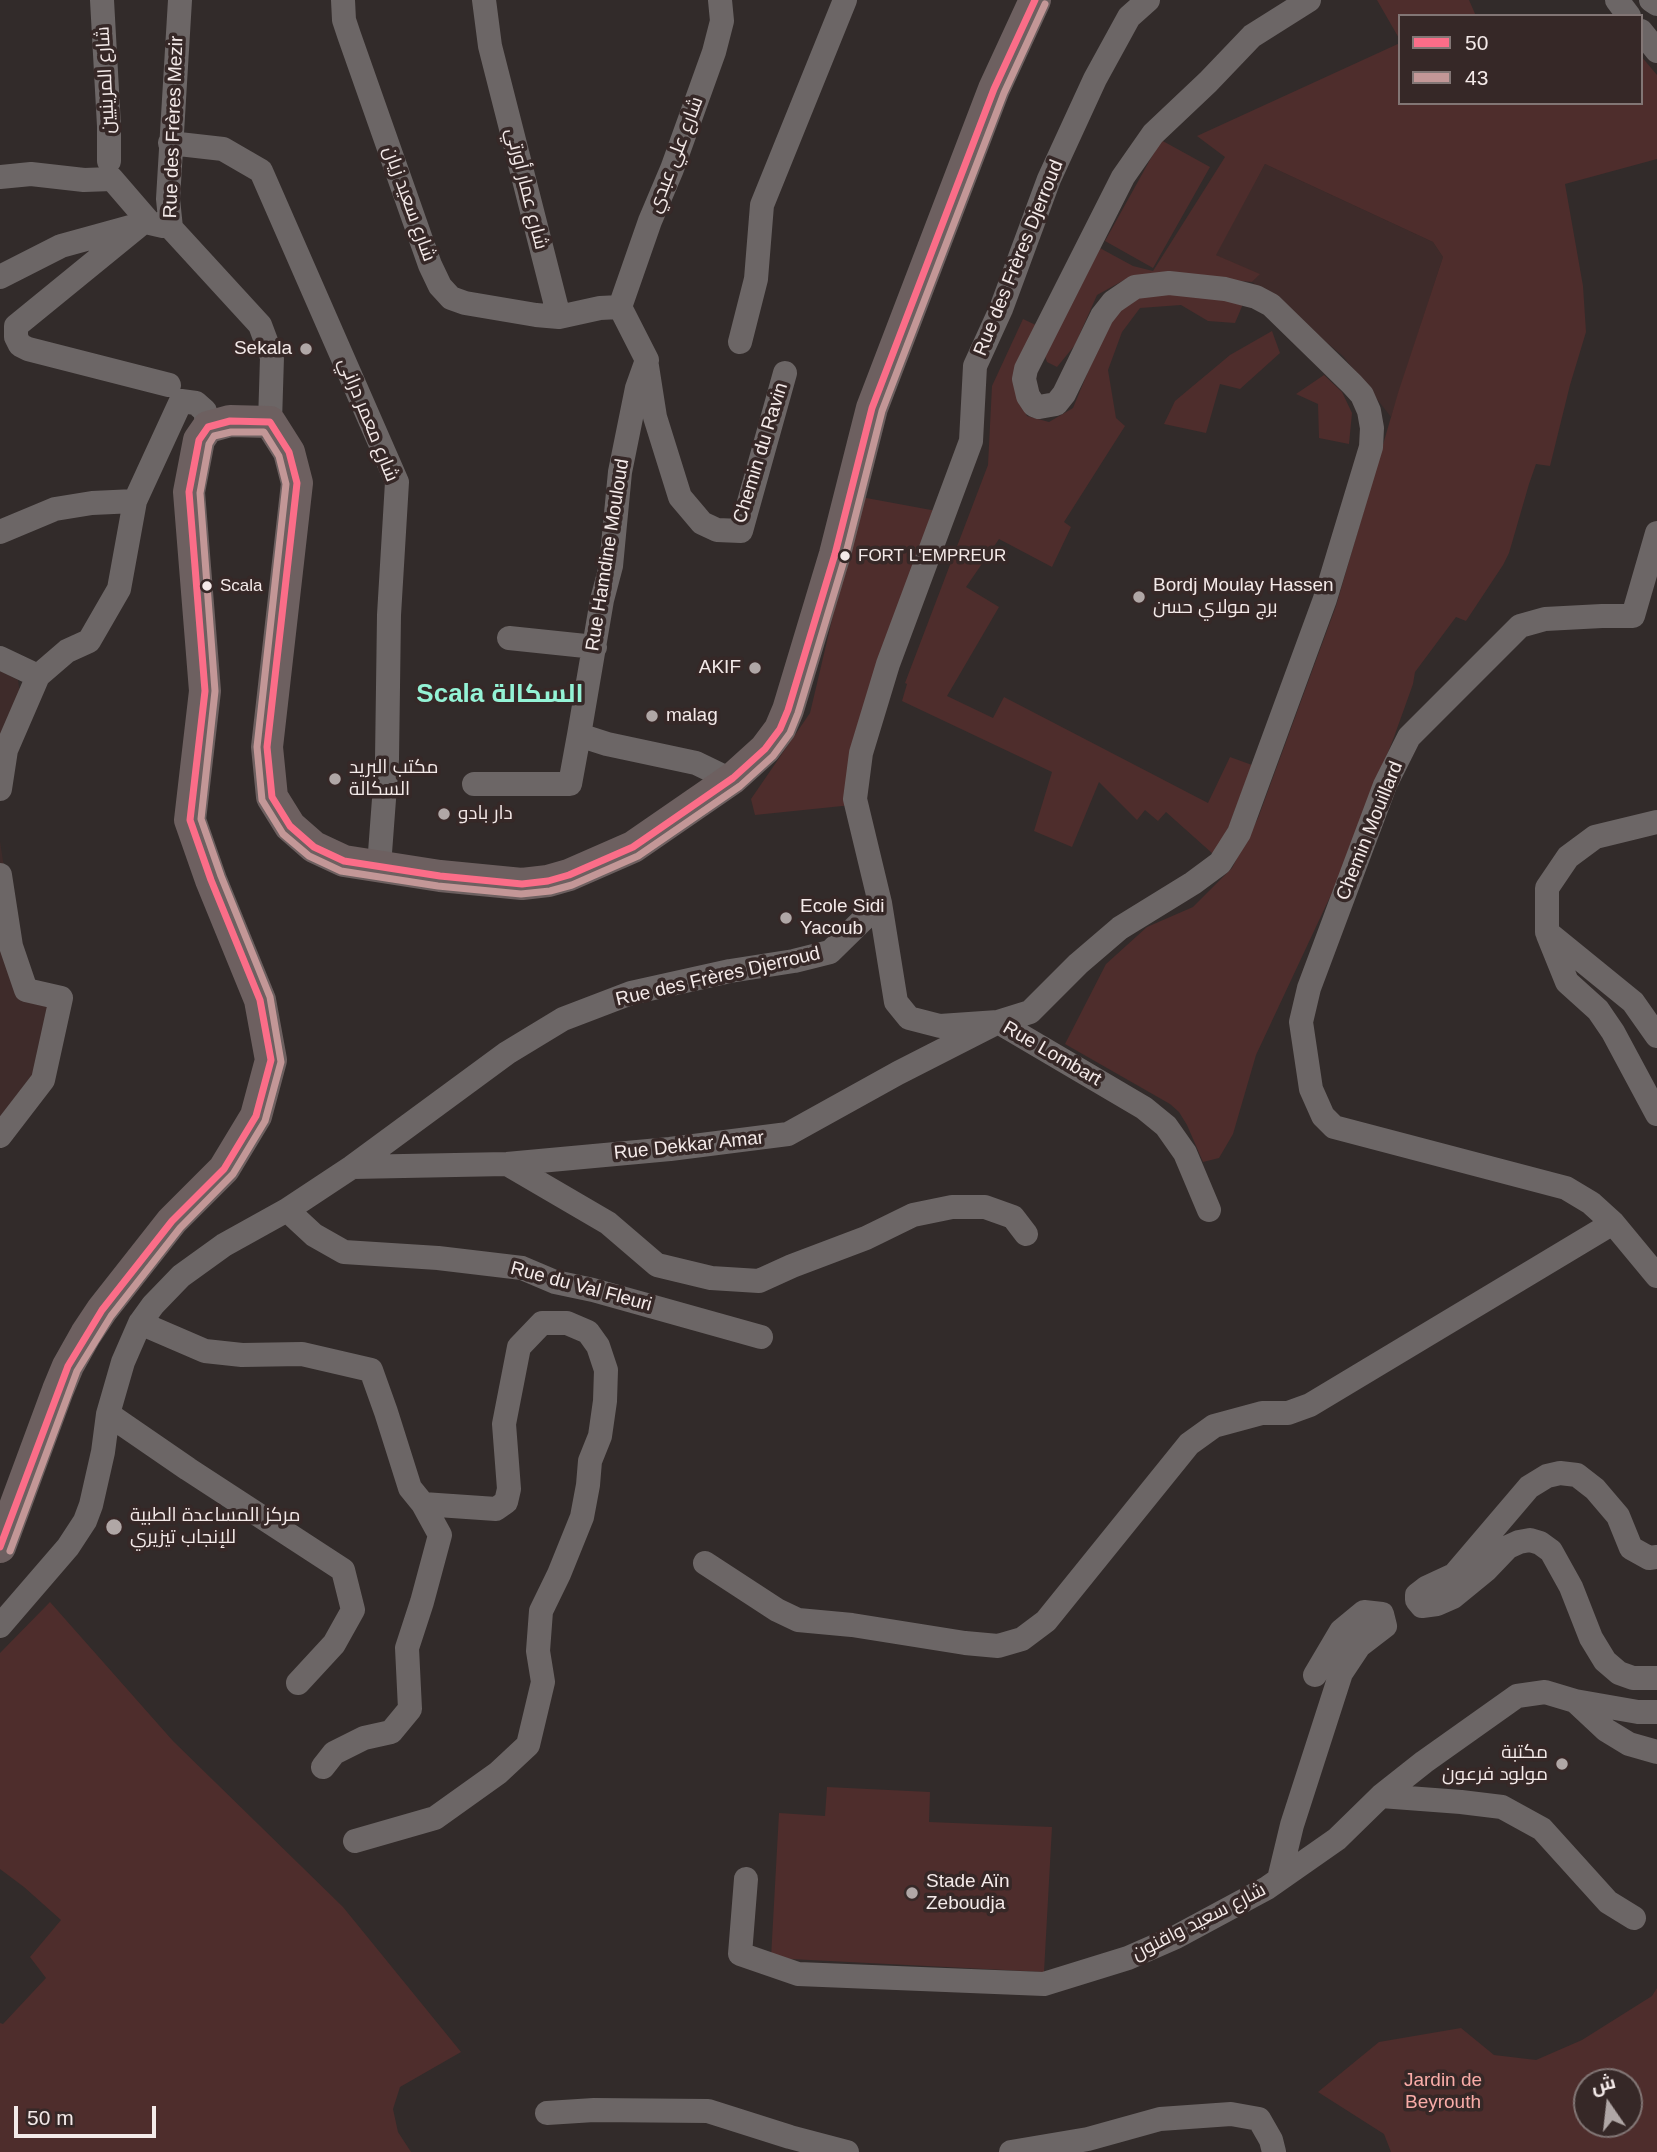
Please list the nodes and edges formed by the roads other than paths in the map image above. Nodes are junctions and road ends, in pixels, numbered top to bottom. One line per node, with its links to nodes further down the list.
1 (102, 0): 16 (street, شارع المرينيين)
2 (343, 0): 22 (street, شارع سعيد زيان)
3 (484, 0): 22 (street, شارع عمار أورتي)
4 (709, 0): 12 (street)
5 (845, 0): 23 (street)
6 (1035, 0): 37 (main road)
7 (1149, 0): 43 (street, Rue des Frères Djerroud)
8 (1310, 0): 45 (street)
9 (1651, 0): 11 (street)
10 (182, 2): 15 (street, Rue des Frères Mezir)
11 (1657, 4)
12 (721, 11): 21 (street, شارع علي عبدي)
13 (1643, 34): 14 (street)
14 (1657, 51)
15 (170, 143): 19 (street, Rue des Frères Mezir); 41 (street, شارع معمر دراني)
16 (109, 161)
17 (0, 177): 19 (street)
18 (141, 224): 19 (street); 20 (street); 26 (street)
19 (170, 228): 27 (street, Rue des Frères Mezir)
20 (0, 277)
21 (620, 307): 22 (street); 24 (street)
22 (559, 317)
23 (740, 342)
24 (646, 360): 25 (street, Chemin du Ravin); 33 (street, Rue Hamdine Mouloud)
25 (785, 373)
26 (175, 383): 28 (street); 29 (street)
27 (270, 422): 28 (main road); 41 (main road)
28 (208, 426): 62 (main road)
29 (135, 500): 30 (street); 35 (street)
30 (0, 532)
31 (1657, 533): 53 (street, Chemin Mouillard)
32 (509, 638): 33 (street)
33 (595, 647): 36 (street, Rue Hamdine Mouloud)
34 (0, 658): 35 (street)
35 (38, 676): 39 (street)
36 (579, 735): 37 (street); 38 (street, Rue Hamdine Mouloud)
37 (733, 778): 41 (main road)
38 (474, 783)
39 (0, 789)
40 (1657, 822): 44 (street)
41 (379, 866)
42 (0, 875): 48 (street)
43 (880, 903): 45 (street, Rue Lombart); 50 (street, Rue des Frères Djerroud)
44 (1547, 932): 46 (street); 47 (street)
45 (998, 1022): 49 (street, Rue Dekkar Amar); 52 (street, Rue Lombart)
46 (1657, 1036)
47 (1657, 1114)
48 (0, 1136)
49 (507, 1164): 50 (street, Rue Dekkar Amar); 54 (street)
50 (352, 1167): 51 (street, Rue des Frères Djerroud)
51 (287, 1210): 56 (street, Rue du Val Fleuri); 58 (street, Rue des Frères Djerroud)
52 (1209, 1210)
53 (1613, 1223): 55 (street); 64 (street)
54 (1026, 1234)
55 (1657, 1276)
56 (555, 1282): 57 (street); 59 (street, Rue du Val Fleuri)
57 (567, 1323): 61 (street); 74 (street)
58 (140, 1324): 60 (street, Rue des Frères Djerroud); 61 (street)
59 (761, 1337)
60 (108, 1414): 65 (street, Rue des Frères Djerroud); 68 (street)
61 (423, 1504): 72 (street)
62 (0, 1547)
63 (1657, 1557): 67 (street)
64 (705, 1563)
65 (0, 1626)
66 (1315, 1675): 76 (street)
67 (1657, 1678)
68 (298, 1683)
69 (1575, 1701): 70 (street); 71 (street, شارع سعيد واقنون); 73 (street, شارع سعيد واقنون)
70 (1657, 1712)
71 (1657, 1752)
72 (323, 1767)
73 (1381, 1796): 76 (street, شارع سعيد واقنون); 77 (street)
74 (355, 1841)
75 (746, 1879): 76 (street, شارع سعيد واقنون)
76 (1279, 1879)
77 (1634, 1918)
78 (547, 2113): 79 (street)
79 (847, 2152)
80 (1011, 2152): 81 (street)
81 (1274, 2152)

